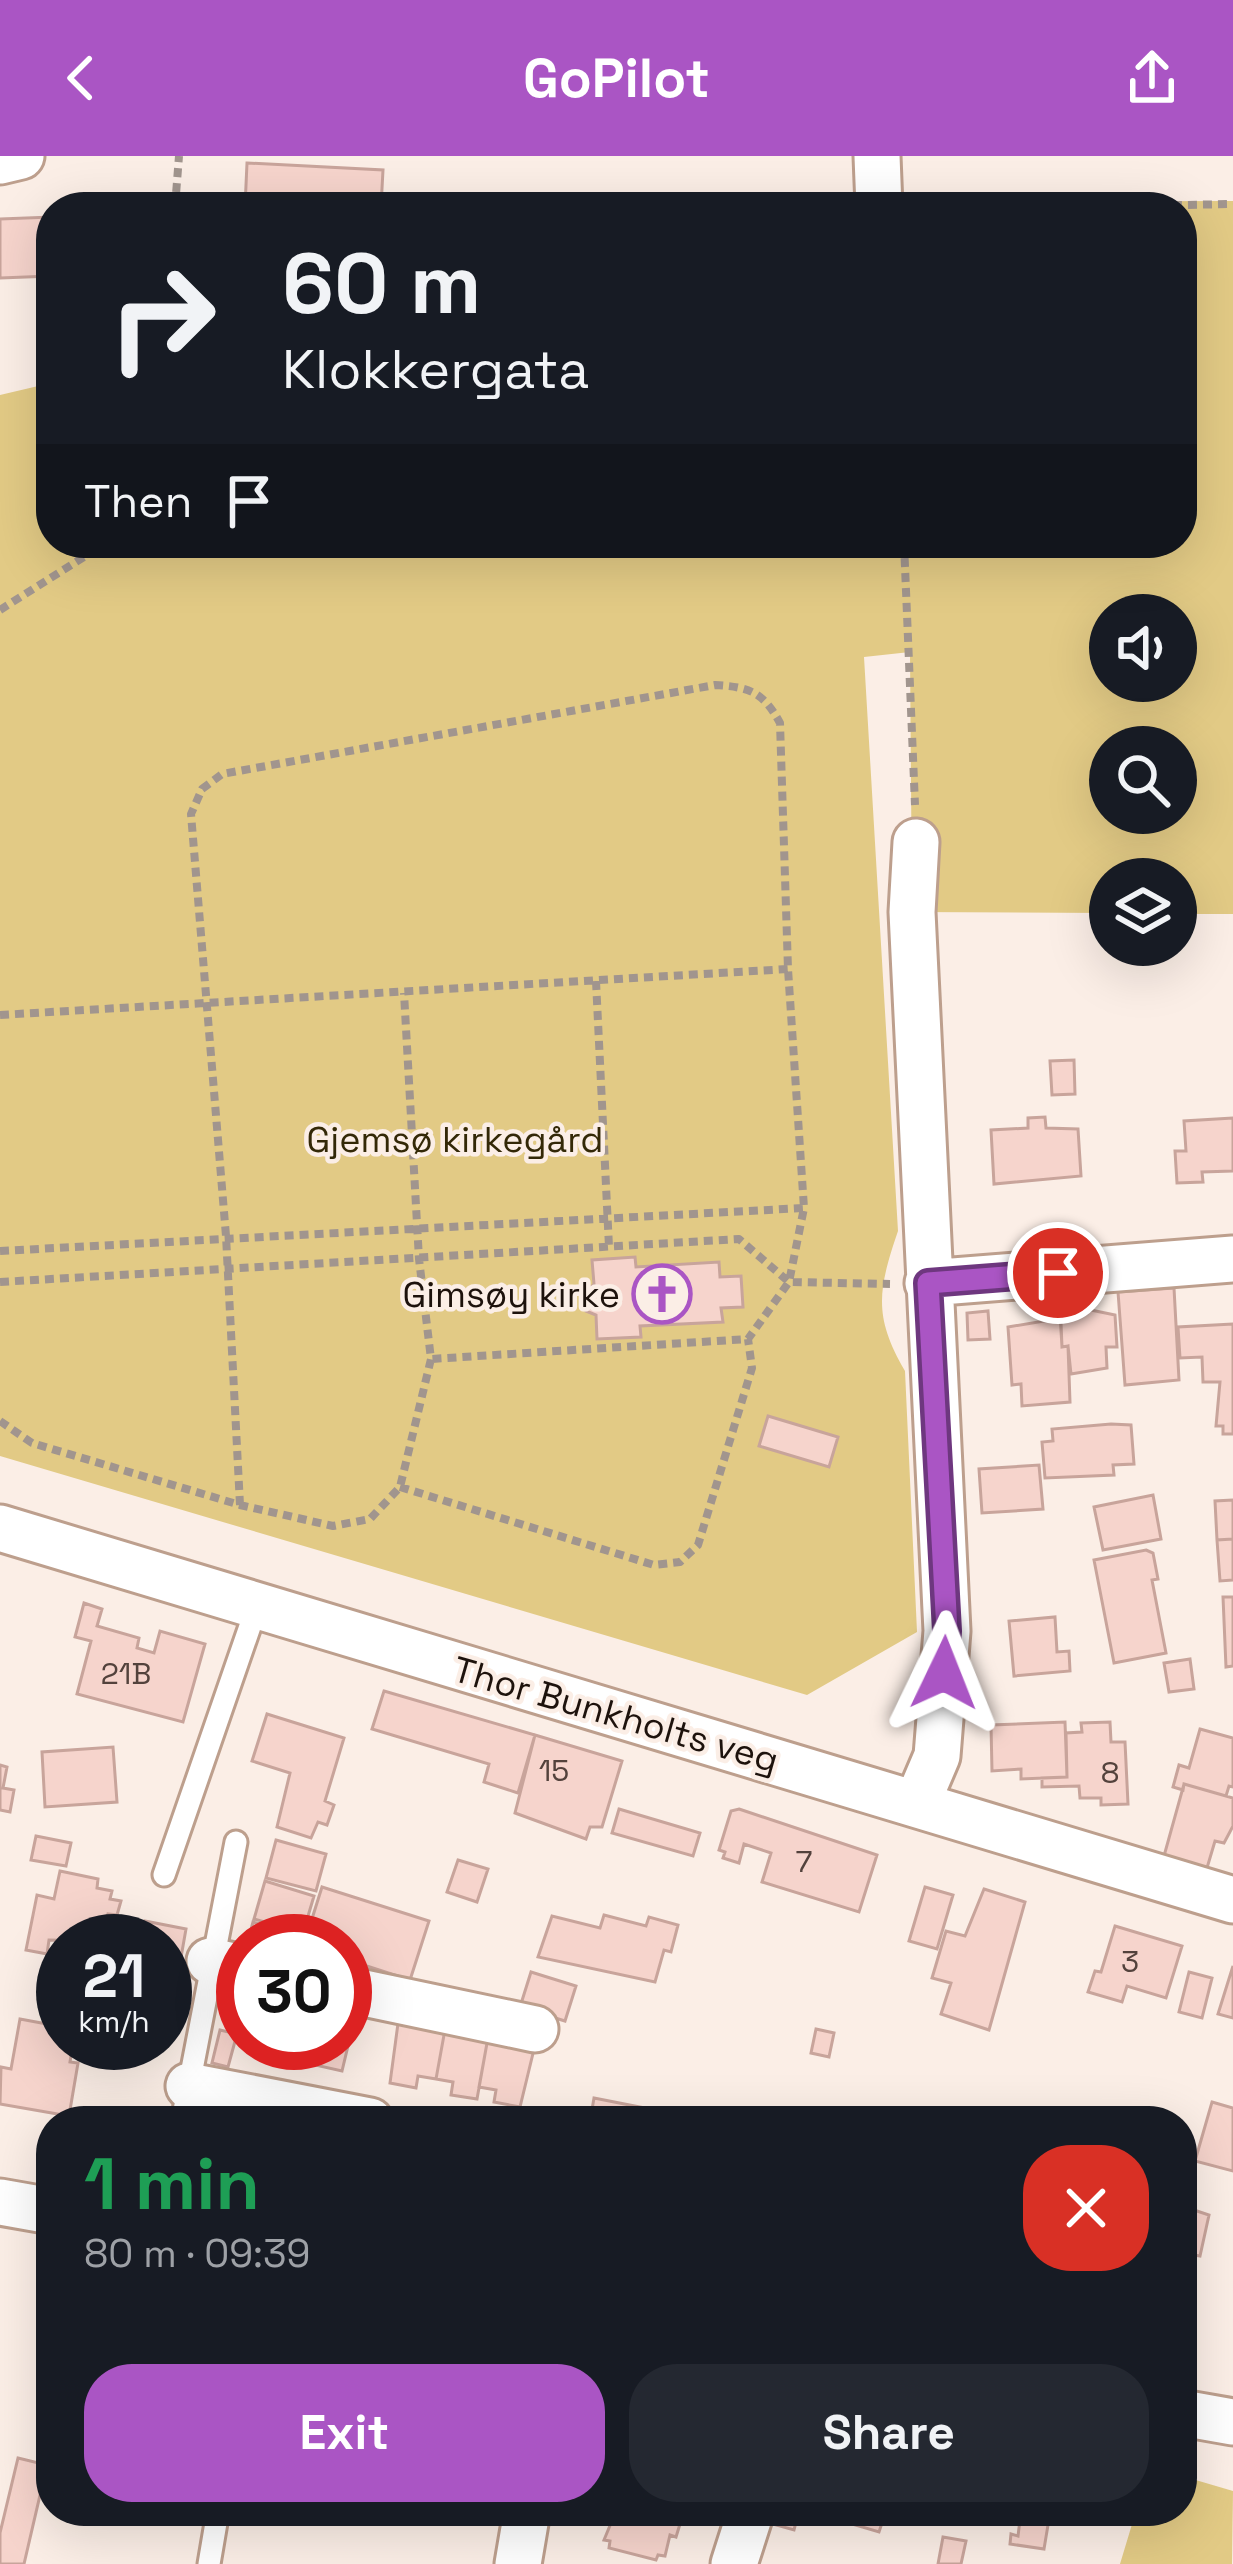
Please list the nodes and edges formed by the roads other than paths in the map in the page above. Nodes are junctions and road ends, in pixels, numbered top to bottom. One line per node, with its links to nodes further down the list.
1 (20, 156): 3 (street)
2 (878, 156): 4 (street)
3 (0, 160)
4 (879, 192)
5 (916, 842): 7 (street)
6 (1233, 1259): 7 (street)
7 (928, 1283): 10 (street)
8 (0, 1528): 9 (street, Thor Bunkholts veg)
9 (256, 1609): 10 (street, Thor Bunkholts veg); 12 (lane)
10 (917, 1803): 13 (street, Thor Bunkholts veg)
11 (236, 1842): 14 (lane)
12 (164, 1875)
13 (1233, 1900)
14 (230, 1914)
15 (372, 1995): 17 (street)
16 (216, 2000): 18 (lane)
17 (535, 2029)
18 (186, 2103): 19 (street)
19 (217, 2106)
20 (0, 2202): 21 (street)
21 (36, 2208)
22 (1197, 2416): 23 (street)
23 (1233, 2422)
24 (215, 2526): 27 (lane)
25 (524, 2526): 28 (street)
26 (746, 2526): 29 (street)
27 (208, 2564)
28 (518, 2564)
29 (734, 2564)

